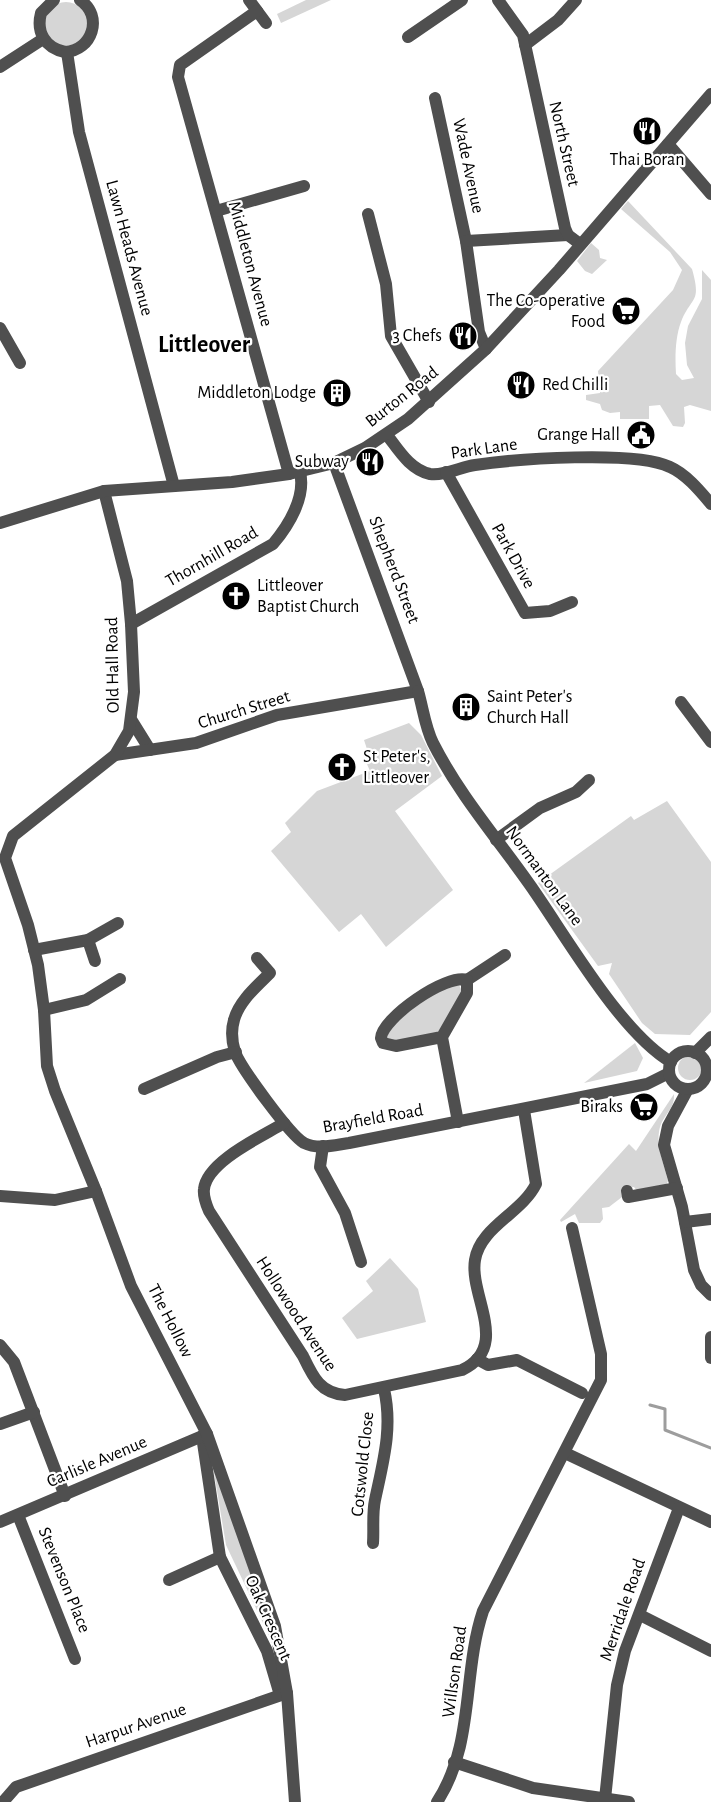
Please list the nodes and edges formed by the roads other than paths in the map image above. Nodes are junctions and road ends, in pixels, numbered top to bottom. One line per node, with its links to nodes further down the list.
1 (80, 0): 12 (street)
2 (249, 0): 7 (street)
3 (462, 0): 9 (street)
4 (498, 0): 11 (street, North Street)
5 (576, 0): 11 (street)
6 (52, 1): 10 (street)
7 (257, 11): 8 (street); 19 (street, Middleton Avenue)
8 (266, 23)
9 (408, 37)
10 (43, 39): 12 (street); 13 (street)
11 (525, 45): 21 (street, North Street)
12 (67, 52): 32 (street, Lawn Heads Avenue)
13 (0, 68)
14 (711, 94): 16 (street, Burton Road)
15 (435, 98): 22 (street, Wade Avenue)
16 (668, 144): 18 (street); 23 (street, Burton Road)
17 (303, 186): 19 (street)
18 (711, 194)
19 (216, 211): 31 (street, Middleton Avenue)
20 (368, 214): 27 (street)
21 (568, 235): 22 (street); 23 (street)
22 (466, 241): 25 (street, Wade Avenue)
23 (580, 244): 25 (street, Burton Road)
24 (0, 328): 26 (street)
25 (486, 349): 27 (street, Burton Road)
26 (20, 363)
27 (429, 402): 28 (street, Burton Road)
28 (387, 435): 29 (street, Burton Road); 30 (street, Park Lane)
29 (334, 463): 31 (street, Burton Road); 38 (street, Shepherd Street)
30 (446, 472): 34 (street, Park Lane); 36 (street, Park Drive)
31 (294, 473): 32 (street, Burton Road); 37 (street, Thornhill Road)
32 (174, 486): 33 (street, Burton Road)
33 (104, 491): 35 (street, Burton Road); 37 (street, Old Hall Road)
34 (711, 504)
35 (0, 523)
36 (573, 602)
37 (131, 624): 40 (street, Old Hall Road)
38 (418, 690): 42 (street, Church Street); 45 (street, Normanton Lane)
39 (681, 702): 41 (street)
40 (132, 720): 42 (street); 43 (street, Old Hall Road)
41 (711, 742)
42 (150, 750): 43 (street, Church Street)
43 (115, 756): 46 (street, Old Hall Road)
44 (590, 780): 45 (street)
45 (495, 840): 60 (street, Normanton Lane)
46 (2, 859): 49 (street, The Hollow)
47 (118, 922): 48 (street)
48 (88, 940): 49 (street); 52 (street)
49 (34, 950): 55 (street, The Hollow)
50 (505, 955): 54 (street)
51 (257, 958): 58 (street, Brayfield Road)
52 (95, 961)
53 (120, 979): 55 (street)
54 (467, 980): 56 (street); 56 (street)
55 (44, 1010): 69 (street, The Hollow)
56 (442, 1037): 65 (street)
57 (711, 1037): 59 (street)
58 (236, 1052): 62 (street); 66 (street, Brayfield Road)
59 (695, 1053): 60 (street); 61 (street)
60 (670, 1068): 63 (street); 64 (street, Brayfield Road)
61 (709, 1071): 63 (street)
62 (144, 1089)
63 (688, 1089): 68 (street)
64 (524, 1110): 65 (street, Brayfield Road); 80 (street)
65 (458, 1122): 67 (street, Brayfield Road)
66 (285, 1123): 67 (street, Brayfield Road); 81 (street, Hollowood Avenue)
67 (323, 1146): 75 (street)
68 (677, 1188): 70 (street); 73 (street)
69 (96, 1191): 71 (street); 85 (street, The Hollow)
70 (627, 1191)
71 (0, 1196)
72 (711, 1219): 73 (street)
73 (685, 1222): 76 (street)
74 (572, 1228): 86 (street, Willson Road)
75 (361, 1262)
76 (711, 1295)
77 (711, 1337): 79 (street)
78 (0, 1345): 83 (street)
79 (711, 1358)
80 (477, 1359): 81 (street, Hollowood Avenue); 82 (street)
81 (384, 1389): 92 (street, Cotswold Close)
82 (582, 1393)
83 (33, 1412): 84 (street); 87 (street)
84 (0, 1424)
85 (205, 1435): 87 (street, Carlisle Avenue); 93 (street, Oak Crescent); 98 (street, The Hollow)
86 (565, 1453): 88 (street); 99 (street, Willson Road)
87 (65, 1496): 89 (street, Carlisle Avenue)
88 (679, 1508): 91 (street); 95 (street, Merridale Road)
89 (18, 1515): 90 (street, Carlisle Avenue); 97 (street, Stevenson Place)
90 (0, 1522)
91 (711, 1522)
92 (373, 1543)
93 (220, 1557): 94 (street); 98 (street, Oak Crescent)
94 (169, 1580)
95 (640, 1615): 96 (street); 101 (street, Merridale Road)
96 (711, 1651)
97 (75, 1659)
98 (283, 1694): 102 (street, Harpur Avenue); 103 (street, The Hollow)
99 (454, 1762): 100 (street); 104 (street, Willson Road)
100 (558, 1798): 101 (street)
101 (605, 1799): 105 (street)
102 (3, 1802)
103 (294, 1802)
104 (437, 1802)
105 (629, 1802)

